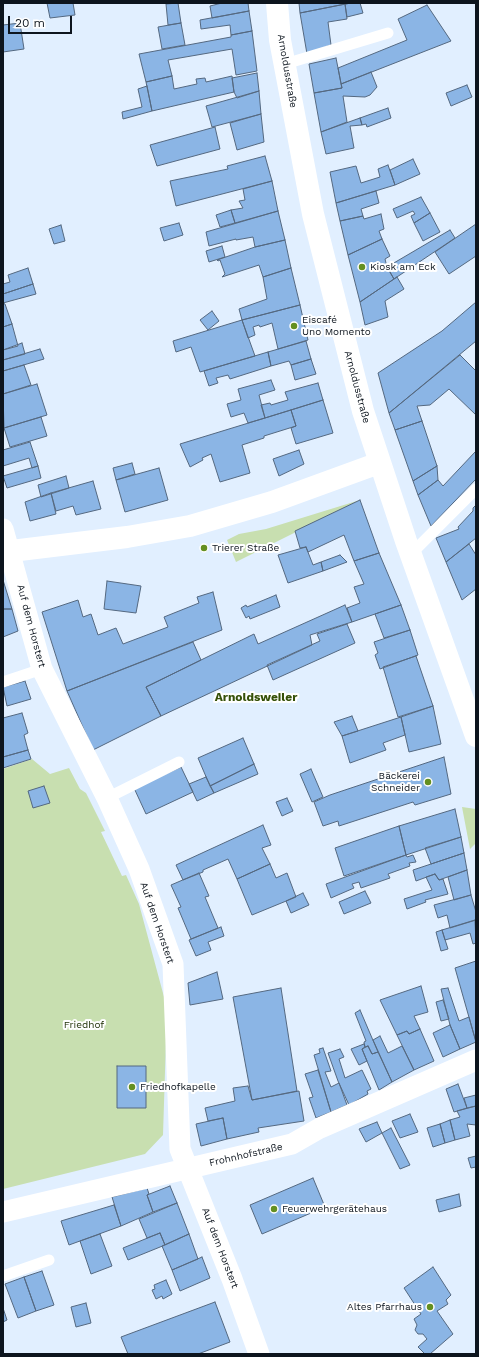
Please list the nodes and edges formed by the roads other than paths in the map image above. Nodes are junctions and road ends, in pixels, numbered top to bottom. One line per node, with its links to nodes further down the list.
1 (277, 3): 3 (main road, Arnoldusstraße)
2 (388, 33): 3 (lane)
3 (285, 64): 4 (main road, Arnoldusstraße)
4 (379, 463): 7 (main road); 8 (main road, Arnoldusstraße)
5 (476, 489): 8 (lane)
6 (3, 529): 7 (street, Auf dem Horstert)
7 (6, 552): 9 (street, Auf dem Horstert)
8 (411, 554): 11 (main road, Arnoldusstraße)
9 (42, 669): 10 (lane); 13 (street, Auf dem Horstert)
10 (3, 682)
11 (475, 729)
12 (179, 762): 13 (lane)
13 (108, 798): 15 (street, Auf dem Horstert)
14 (476, 1060): 15 (street, Frohnhofstraße)
15 (189, 1168): 16 (street, Frohnhofstraße); 19 (street, Auf dem Horstert)
16 (3, 1212)
17 (49, 1260): 18 (lane)
18 (3, 1276)
19 (259, 1354)

